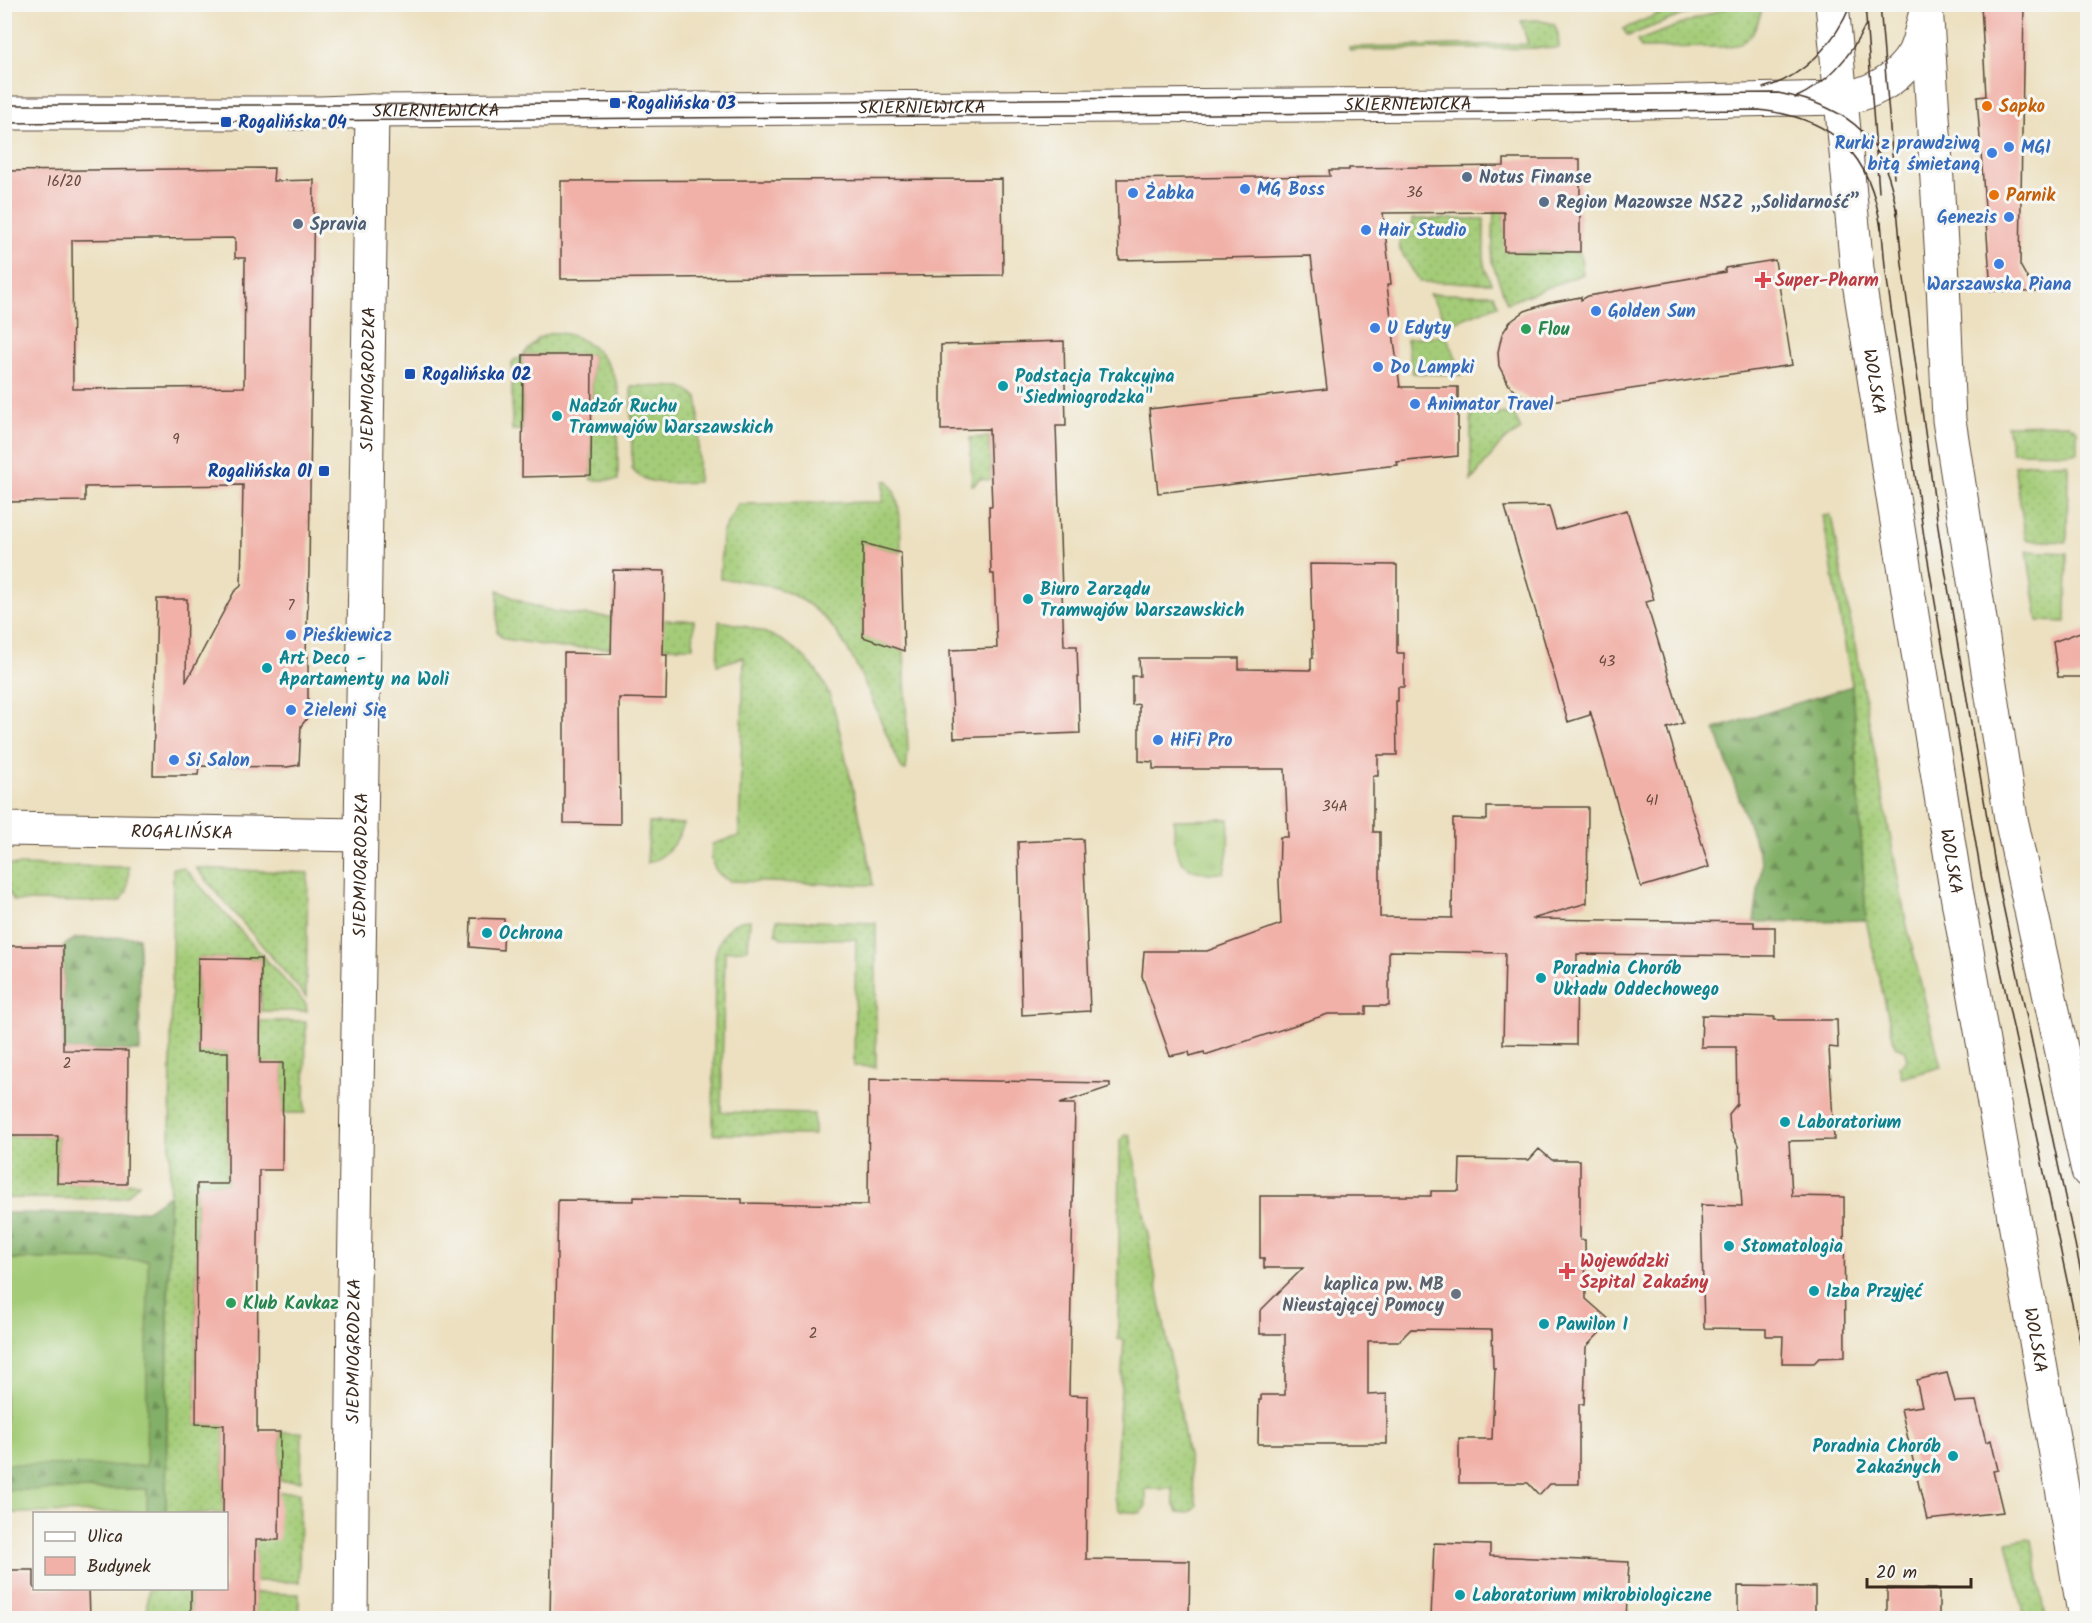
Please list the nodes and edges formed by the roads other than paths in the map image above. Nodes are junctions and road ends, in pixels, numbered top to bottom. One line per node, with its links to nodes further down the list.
1 (1832, 4): 3 (street, WOLSKA)
2 (1926, 8): 3 (street); 8 (street)
3 (1839, 99): 4 (street, SKIERNIEWICKA); 10 (street, WOLSKA)
4 (372, 111): 5 (street, SKIERNIEWICKA); 7 (street, SIEDMIOGRODZKA)
5 (4, 113)
6 (4, 829): 7 (street, ROGALIŃSKA)
7 (361, 835): 9 (street, SIEDMIOGRODZKA)
8 (2088, 1171)
9 (351, 1618)
10 (2085, 1618)

